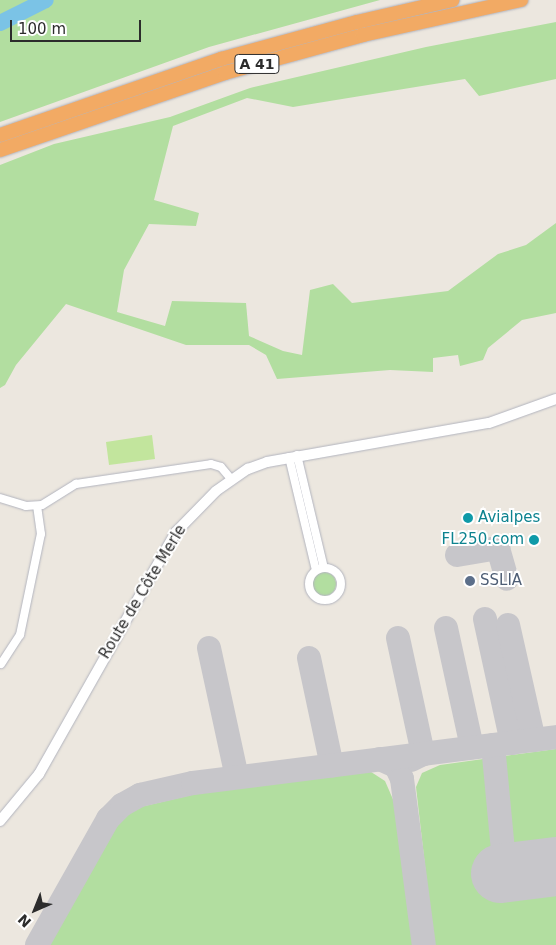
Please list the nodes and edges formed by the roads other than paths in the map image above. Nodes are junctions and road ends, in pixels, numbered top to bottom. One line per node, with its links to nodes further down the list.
1 (452, 0): 3 (highway, A 41)
2 (521, 0): 4 (highway, A 41)
3 (0, 135)
4 (0, 150)
5 (556, 399): 6 (main road, Route de Côte Merle)
6 (293, 456): 7 (main road, Route de Côte Merle); 10 (street)
7 (231, 480): 9 (street); 12 (main road, Route de Côte Merle)
8 (0, 498): 9 (street)
9 (37, 506): 11 (street)
10 (320, 569): 10 (street)
11 (1, 664)
12 (0, 821)

